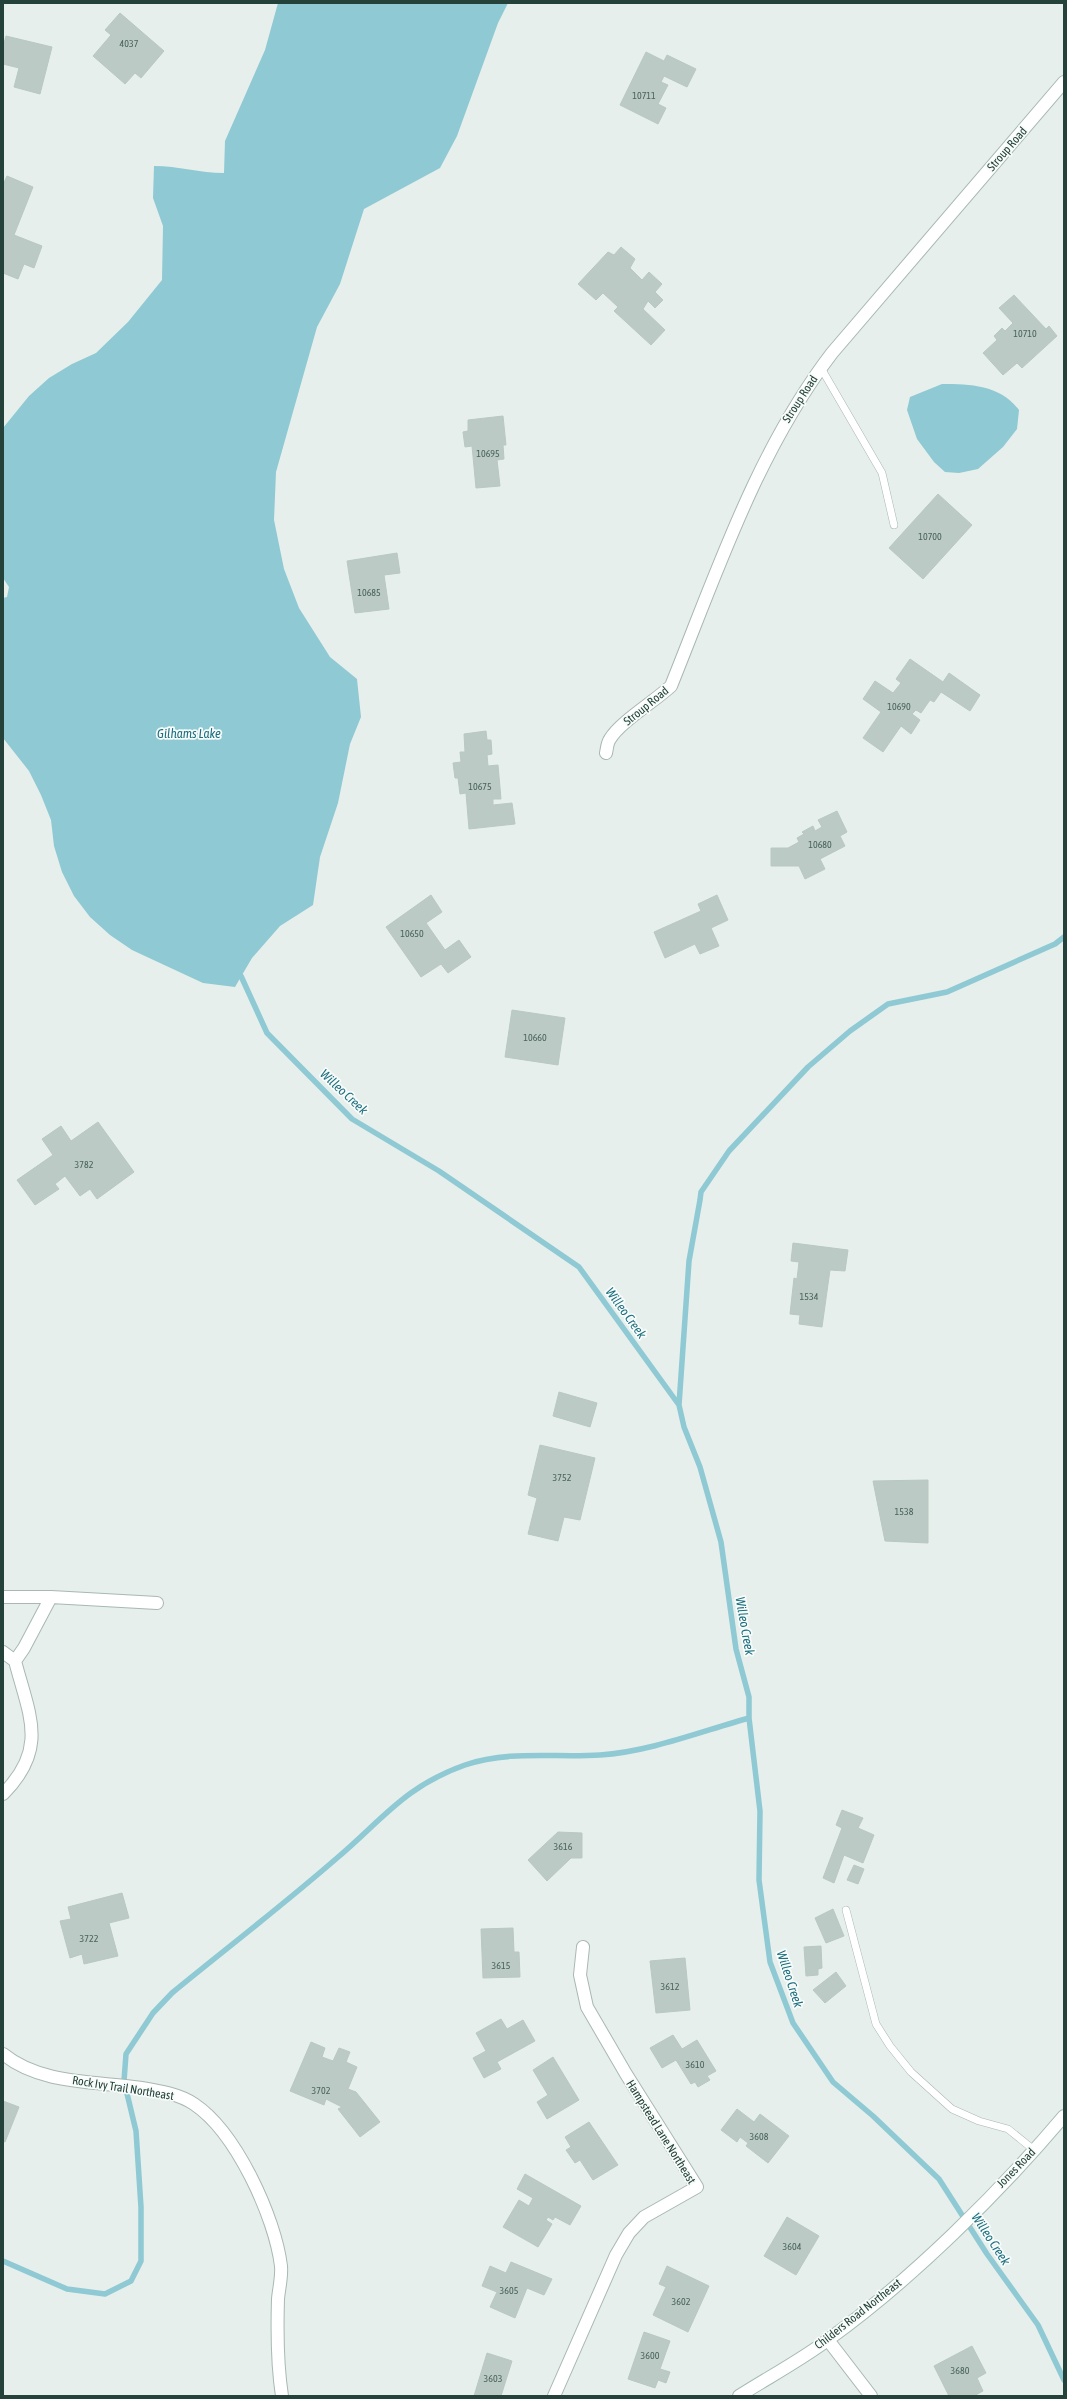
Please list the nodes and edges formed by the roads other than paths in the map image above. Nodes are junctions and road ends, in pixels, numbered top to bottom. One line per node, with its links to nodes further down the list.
1 (1064, 82): 2 (street, Stroup Road)
2 (821, 368): 3 (lane); 4 (street, Stroup Road)
3 (894, 525)
4 (606, 753)
5 (51, 1596): 6 (street); 7 (street); 9 (street)
6 (3, 1597)
7 (157, 1603)
8 (3, 1652): 9 (street)
9 (15, 1661): 10 (street)
10 (3, 1794)
11 (846, 1910): 15 (lane)
12 (584, 1947): 19 (street, Hampstead Lane Northeast)
13 (3, 2054): 18 (street, Rock Ivy Trail Northeast)
14 (1064, 2116): 15 (street, Jones Road)
15 (1034, 2150): 16 (street, Jones Road)
16 (967, 2219): 17 (street, Childers Road Northeast)
17 (828, 2340): 20 (street, Childers Road Northeast); 21 (street)
18 (282, 2396)
19 (554, 2396)
20 (739, 2396)
21 (871, 2396)

